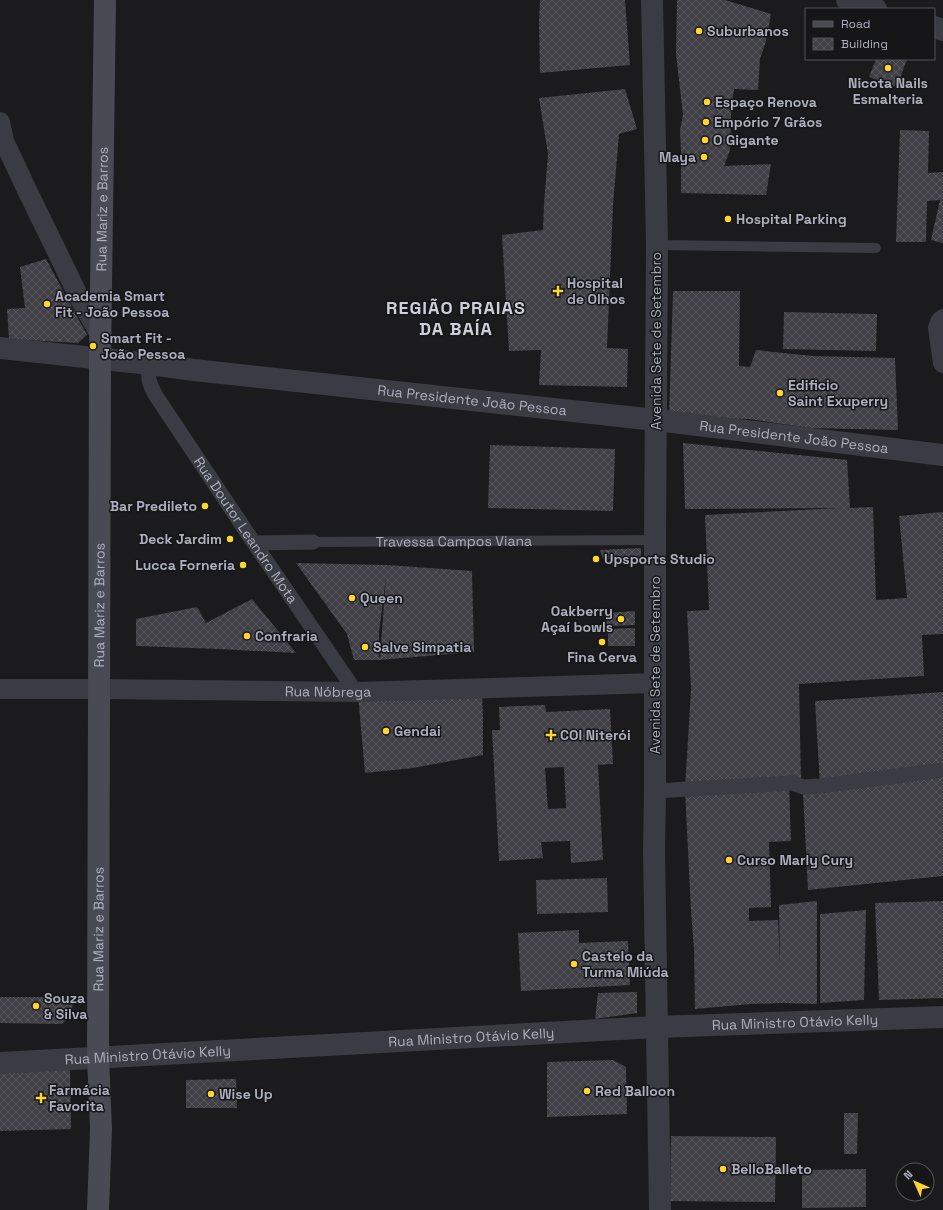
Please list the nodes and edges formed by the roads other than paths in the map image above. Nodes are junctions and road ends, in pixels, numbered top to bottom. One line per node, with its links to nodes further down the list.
1 (105, 0): 9 (main road, Rua Mariz e Barros)
2 (652, 0): 6 (street, Avenida Sete de Setembro)
3 (848, 0): 4 (street)
4 (873, 8)
5 (0, 122): 9 (street)
6 (657, 245): 7 (lane); 14 (street, Avenida Sete de Setembro)
7 (876, 248)
8 (943, 319): 12 (street)
9 (100, 335): 11 (main road, Rua Mariz e Barros)
10 (0, 348): 11 (street, Rua Presidente João Pessoa)
11 (100, 359): 13 (street, Rua Presidente João Pessoa); 21 (main road, Rua Mariz e Barros)
12 (943, 363)
13 (150, 364): 14 (street, Rua Presidente João Pessoa); 18 (street, Rua Doutor Leandro Mota)
14 (656, 420): 15 (street, Rua Presidente João Pessoa); 16 (street, Avenida Sete de Setembro)
15 (943, 455)
16 (654, 540): 17 (lane, Travessa Campos Viana); 19 (street, Avenida Sete de Setembro)
17 (313, 542): 18 (street, Travessa Campos Viana)
18 (254, 543): 22 (street, Rua Doutor Leandro Mota)
19 (656, 683): 22 (street, Rua Nóbrega); 24 (street, Avenida Sete de Setembro)
20 (0, 689): 21 (street, Rua Nóbrega)
21 (98, 689): 22 (street, Rua Nóbrega); 27 (main road, Rua Mariz e Barros)
22 (356, 692)
23 (943, 770): 24 (street)
24 (655, 791): 26 (street, Avenida Sete de Setembro)
25 (943, 1017): 26 (street, Rua Ministro Otávio Kelly)
26 (656, 1027): 27 (street, Rua Ministro Otávio Kelly); 30 (street, Avenida Sete de Setembro)
27 (98, 1057): 28 (street, Rua Ministro Otávio Kelly); 29 (main road, Rua Mariz e Barros)
28 (0, 1063)
29 (98, 1210)
30 (660, 1210)

